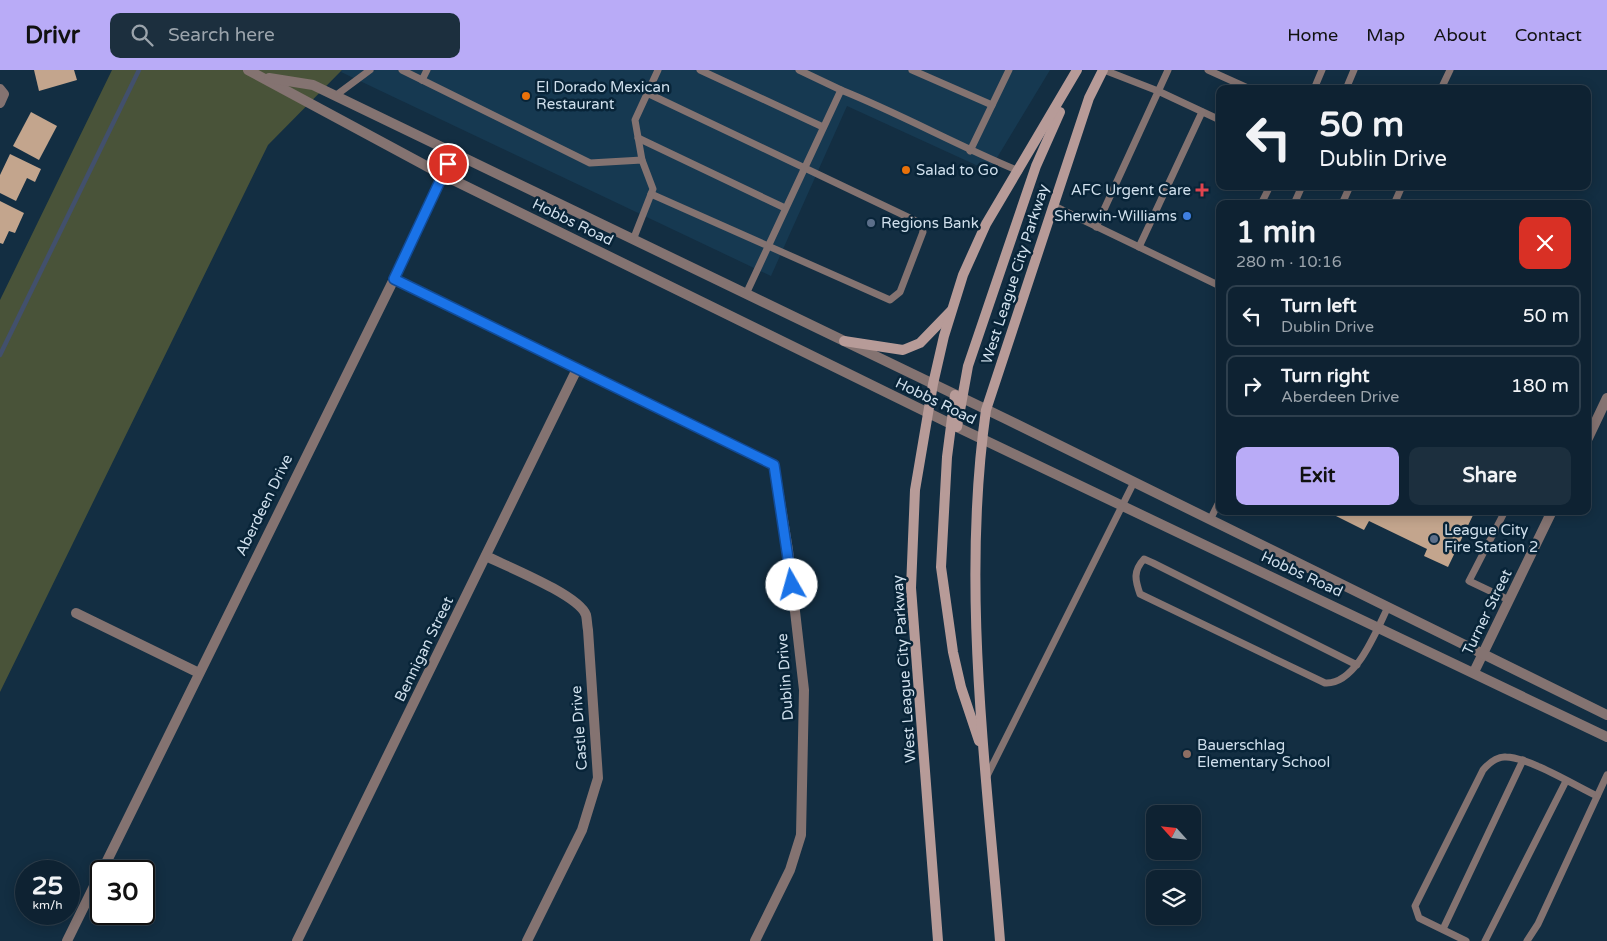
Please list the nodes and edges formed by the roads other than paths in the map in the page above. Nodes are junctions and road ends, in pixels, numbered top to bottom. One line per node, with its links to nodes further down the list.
1 (248, 70): 18 (street, Hobbs Road)
2 (370, 70): 27 (lane)
3 (402, 70): 19 (lane)
4 (427, 70): 19 (lane)
5 (658, 70): 26 (lane)
6 (700, 70): 31 (lane)
7 (799, 70): 24 (lane)
8 (912, 70): 28 (lane)
9 (1008, 70): 28 (lane)
10 (1078, 70): 37 (main road, West League City Parkway); 53 (main road)
11 (1104, 70): 25 (lane); 40 (main road, West League City Parkway)
12 (1168, 70): 25 (lane)
13 (1208, 70): 17 (lane)
14 (1322, 70): 21 (lane)
15 (1354, 70): 22 (lane)
16 (1450, 70): 23 (lane)
17 (1217, 72): 20 (lane)
18 (260, 76): 27 (street, Hobbs Road); 38 (street, Hobbs Road)
19 (422, 80): 35 (lane)
20 (1242, 85)
21 (1316, 85)
22 (1348, 85)
23 (1443, 85)
24 (841, 90): 31 (lane); 33 (lane)
25 (1158, 91): 29 (lane); 42 (lane)
26 (647, 93): 32 (lane); 36 (lane)
27 (335, 96): 34 (street, Hobbs Road)
28 (992, 105): 33 (lane)
29 (1202, 112): 30 (lane); 45 (lane)
30 (1216, 118)
31 (823, 127): 36 (lane)
32 (638, 138): 35 (lane); 41 (lane)
33 (970, 151): 37 (lane)
34 (453, 153): 38 (street, Aberdeen Drive); 43 (street, Hobbs Road)
35 (642, 160): 39 (lane)
36 (805, 167): 41 (lane); 44 (lane)
37 (1019, 171): 49 (main road, West League City Parkway)
38 (443, 175): 46 (street, Aberdeen Drive); 56 (street, Hobbs Road)
39 (651, 194): 43 (lane); 44 (lane)
40 (1054, 206): 42 (lane); 55 (main road, West League City Parkway)
41 (786, 208): 44 (lane)
42 (1096, 227): 45 (lane)
43 (633, 240): 48 (street, Hobbs Road)
44 (768, 247): 48 (lane)
45 (1139, 247): 47 (lane)
46 (394, 279): 51 (street, Dublin Drive); 74 (street, Aberdeen Drive)
47 (1216, 284)
48 (746, 294): 50 (street, Hobbs Road)
49 (952, 310): 50 (main road); 52 (main road, West League City Parkway)
50 (844, 341): 52 (street, Hobbs Road)
51 (577, 369): 66 (street, Bennigan Street); 89 (street, Dublin Drive)
52 (933, 384): 53 (street, Hobbs Road); 56 (main road, West League City Parkway)
53 (958, 396): 55 (street, Hobbs Road); 57 (main road)
54 (1607, 398): 58 (street)
55 (986, 410): 59 (main road, West League City Parkway); 60 (street, Hobbs Road)
56 (928, 413): 57 (street, Hobbs Road); 90 (main road, West League City Parkway)
57 (954, 426): 59 (street, Hobbs Road); 78 (main road)
58 (1591, 432)
59 (981, 439): 61 (street, Hobbs Road); 78 (main road, West League City Parkway)
60 (1134, 482): 61 (lane); 65 (street, Hobbs Road)
61 (1122, 506): 70 (street, Hobbs Road); 80 (lane)
62 (1216, 508): 65 (lane)
63 (1503, 515): 67 (lane)
64 (1550, 515): 67 (street, Turner Street)
65 (1210, 520): 68 (street, Hobbs Road)
66 (486, 556): 87 (street, Bennigan Street); 88 (street, Castle Drive)
67 (1509, 600): 71 (street, Turner Street)
68 (1388, 607): 70 (lane); 71 (street, Hobbs Road)
69 (76, 613): 74 (street)
70 (1378, 627): 72 (lane); 73 (street, Hobbs Road)
71 (1483, 654): 73 (street, Turner Street); 75 (street, Hobbs Road)
72 (1357, 665): 72 (lane)
73 (1474, 672): 76 (street, Hobbs Road)
74 (198, 673): 83 (street, Aberdeen Drive)
75 (1607, 715)
76 (1607, 737)
77 (1523, 760): 81 (lane); 85 (lane); 85 (lane)
78 (986, 764): 80 (main road, West League City Parkway)
79 (1607, 775): 82 (lane)
80 (987, 777): 91 (main road, West League City Parkway)
81 (1566, 781): 82 (lane); 93 (lane)
82 (1597, 796): 94 (lane)
83 (107, 860)
84 (90, 894): 86 (street, Aberdeen Drive)
85 (1443, 930): 92 (lane)
86 (67, 941)
87 (297, 941)
88 (527, 941)
89 (755, 941)
90 (938, 941)
91 (1000, 941)
92 (1466, 941)
93 (1485, 941)
94 (1527, 941)

